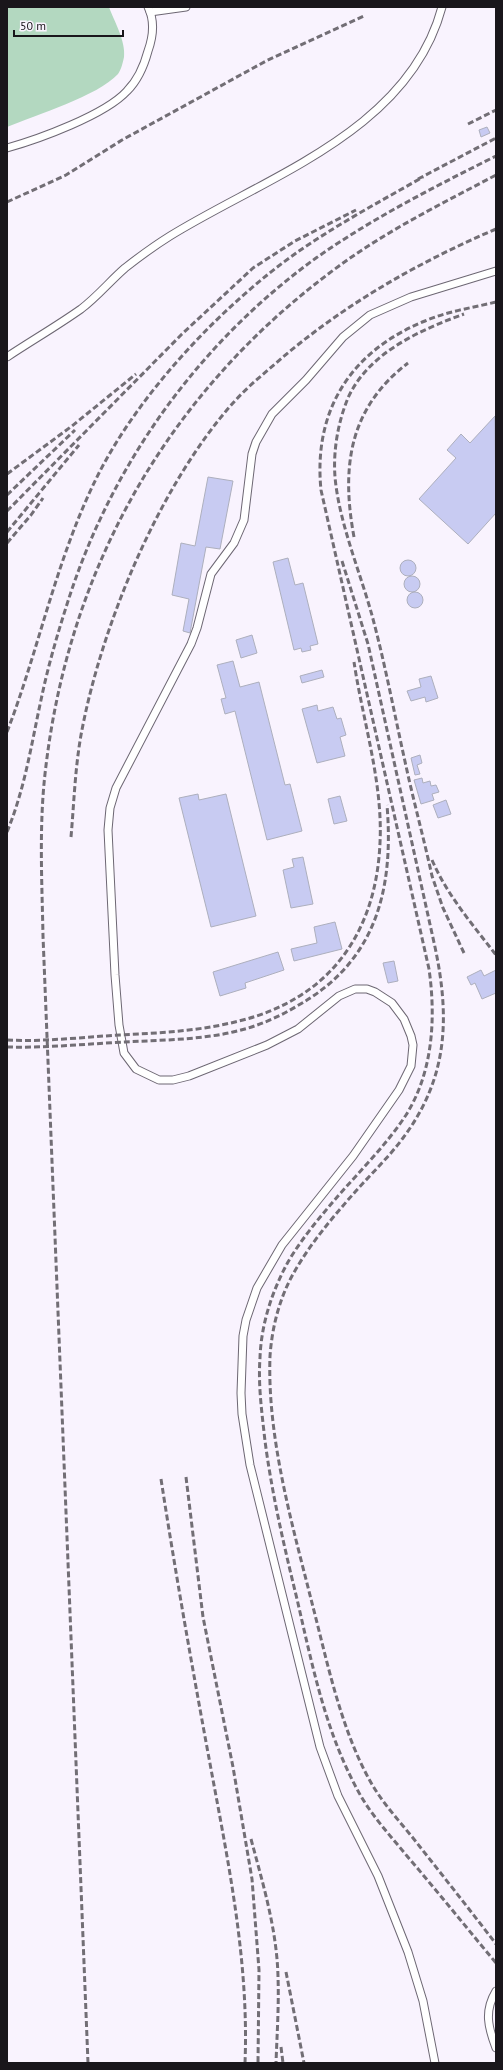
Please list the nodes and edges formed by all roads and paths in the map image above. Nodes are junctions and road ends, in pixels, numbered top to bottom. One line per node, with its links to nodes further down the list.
1 (186, 7): 3 (lane)
2 (442, 7): 6 (lane)
3 (149, 9): 4 (lane)
4 (7, 148)
5 (496, 271): 9 (lane)
6 (7, 357)
7 (496, 1991): 8 (lane)
8 (496, 2048)
9 (435, 2063)

